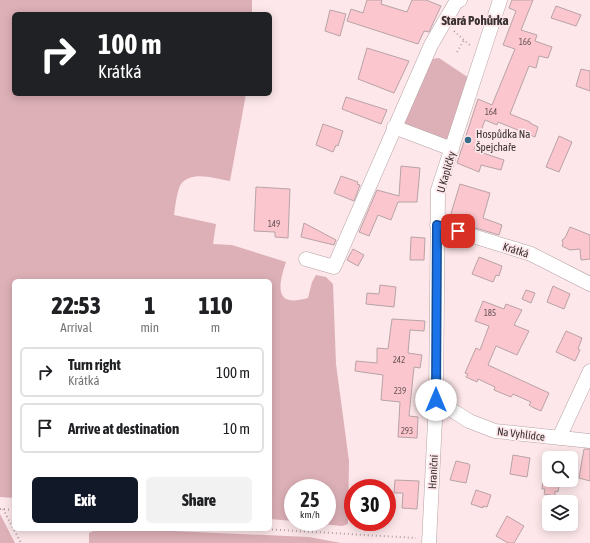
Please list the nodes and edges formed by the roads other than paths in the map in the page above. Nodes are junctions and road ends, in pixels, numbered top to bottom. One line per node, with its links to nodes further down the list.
1 (460, 0): 3 (street)
2 (500, 0): 4 (street, U Kapličky)
3 (394, 127): 4 (street); 6 (street)
4 (452, 149): 5 (street, U Kapličky)
5 (437, 225): 7 (street, Krátká); 9 (street, U Kapličky)
6 (306, 260)
7 (590, 284)
8 (590, 371): 10 (street)
9 (436, 400): 10 (street, Na Vyhlídce); 12 (street, Hraniční)
10 (559, 438): 11 (street, Na Vyhlídce)
11 (590, 441)
12 (429, 541)

